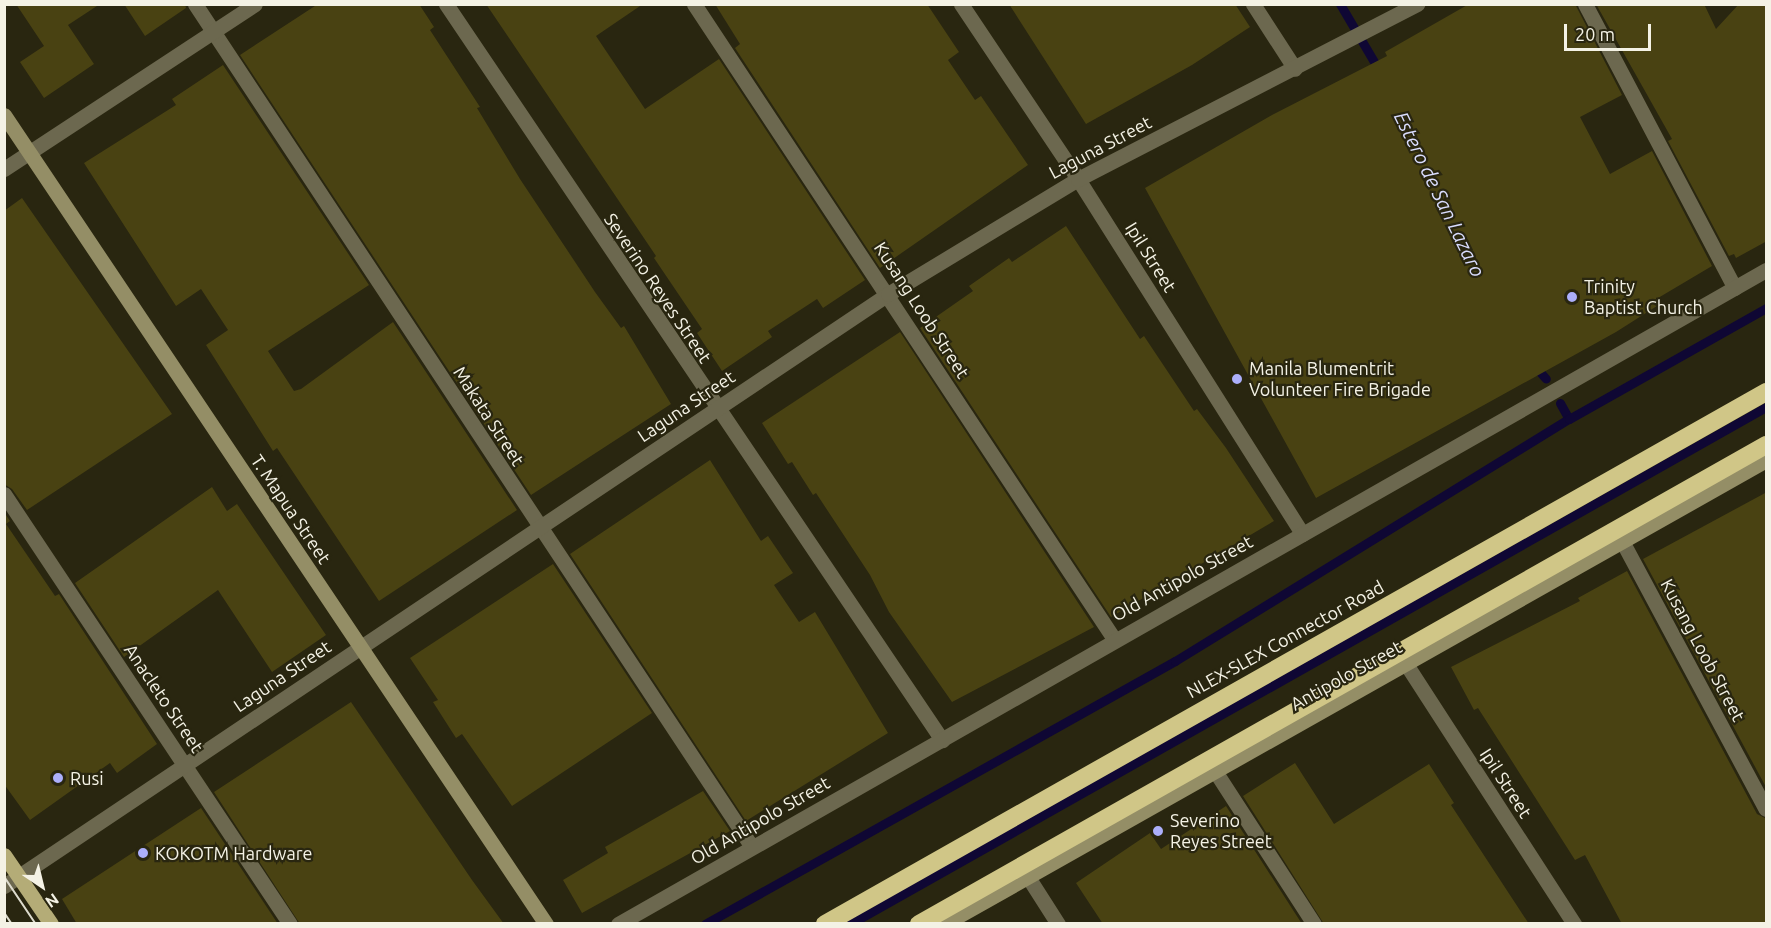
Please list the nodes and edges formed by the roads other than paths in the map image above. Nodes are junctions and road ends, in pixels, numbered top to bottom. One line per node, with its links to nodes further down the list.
1 (195, 4): 9 (street, Makata Street)
2 (255, 4): 9 (street)
3 (446, 4): 19 (street, Severino Reyes Street)
4 (694, 4): 17 (street, Kusang Loob Street)
5 (961, 4): 14 (street, Ipil Street)
6 (1253, 4): 10 (street)
7 (1417, 4): 10 (street, Laguna Street)
8 (1585, 4): 16 (street)
9 (213, 32): 12 (street); 23 (street, Makata Street)
10 (1295, 69): 14 (street, Laguna Street)
11 (4, 115): 12 (street, T. Mapua Street)
12 (29, 153): 13 (street); 27 (street, T. Mapua Street)
13 (4, 169)
14 (1078, 179): 17 (street, Laguna Street); 24 (street, Ipil Street)
15 (1767, 270): 16 (street, Old Antipolo Street)
16 (1735, 288): 24 (street, Old Antipolo Street)
17 (888, 294): 19 (street, Laguna Street); 26 (street, Kusang Loob Street)
18 (1767, 392): 42 (highway, NLEX-SLEX Connector Road)
19 (716, 410): 23 (street, Laguna Street); 29 (street, Severino Reyes Street)
20 (1767, 445): 43 (highway)
21 (1767, 460): 25 (street, Antipolo Street)
22 (4, 494): 30 (street, Anacleto Street)
23 (539, 528): 27 (street, Laguna Street); 33 (street, Makata Street)
24 (1302, 534): 26 (street, Old Antipolo Street)
25 (1622, 541): 28 (street, Antipolo Street); 32 (street, Kusang Loob Street)
26 (1114, 639): 29 (street, Old Antipolo Street)
27 (360, 647): 30 (street, Laguna Street); 40 (street, T. Mapua Street)
28 (1406, 664): 31 (street, Antipolo Street); 47 (street, Ipil Street)
29 (942, 740): 33 (street, Old Antipolo Street)
30 (185, 765): 35 (street, Laguna Street); 39 (street, Anacleto Street)
31 (1215, 771): 36 (street, Antipolo Street); 46 (street)
32 (1767, 809)
33 (753, 847): 41 (street, Old Antipolo Street)
34 (4, 855): 35 (main road)
35 (19, 876): 37 (street, Laguna Street); 38 (main road)
36 (1028, 877): 44 (street, Antipolo Street); 45 (street)
37 (4, 886)
38 (51, 924)
39 (290, 924)
40 (546, 924)
41 (618, 924)
42 (825, 924)
43 (919, 924)
44 (944, 924)
45 (1058, 924)
46 (1314, 924)
47 (1574, 924)

